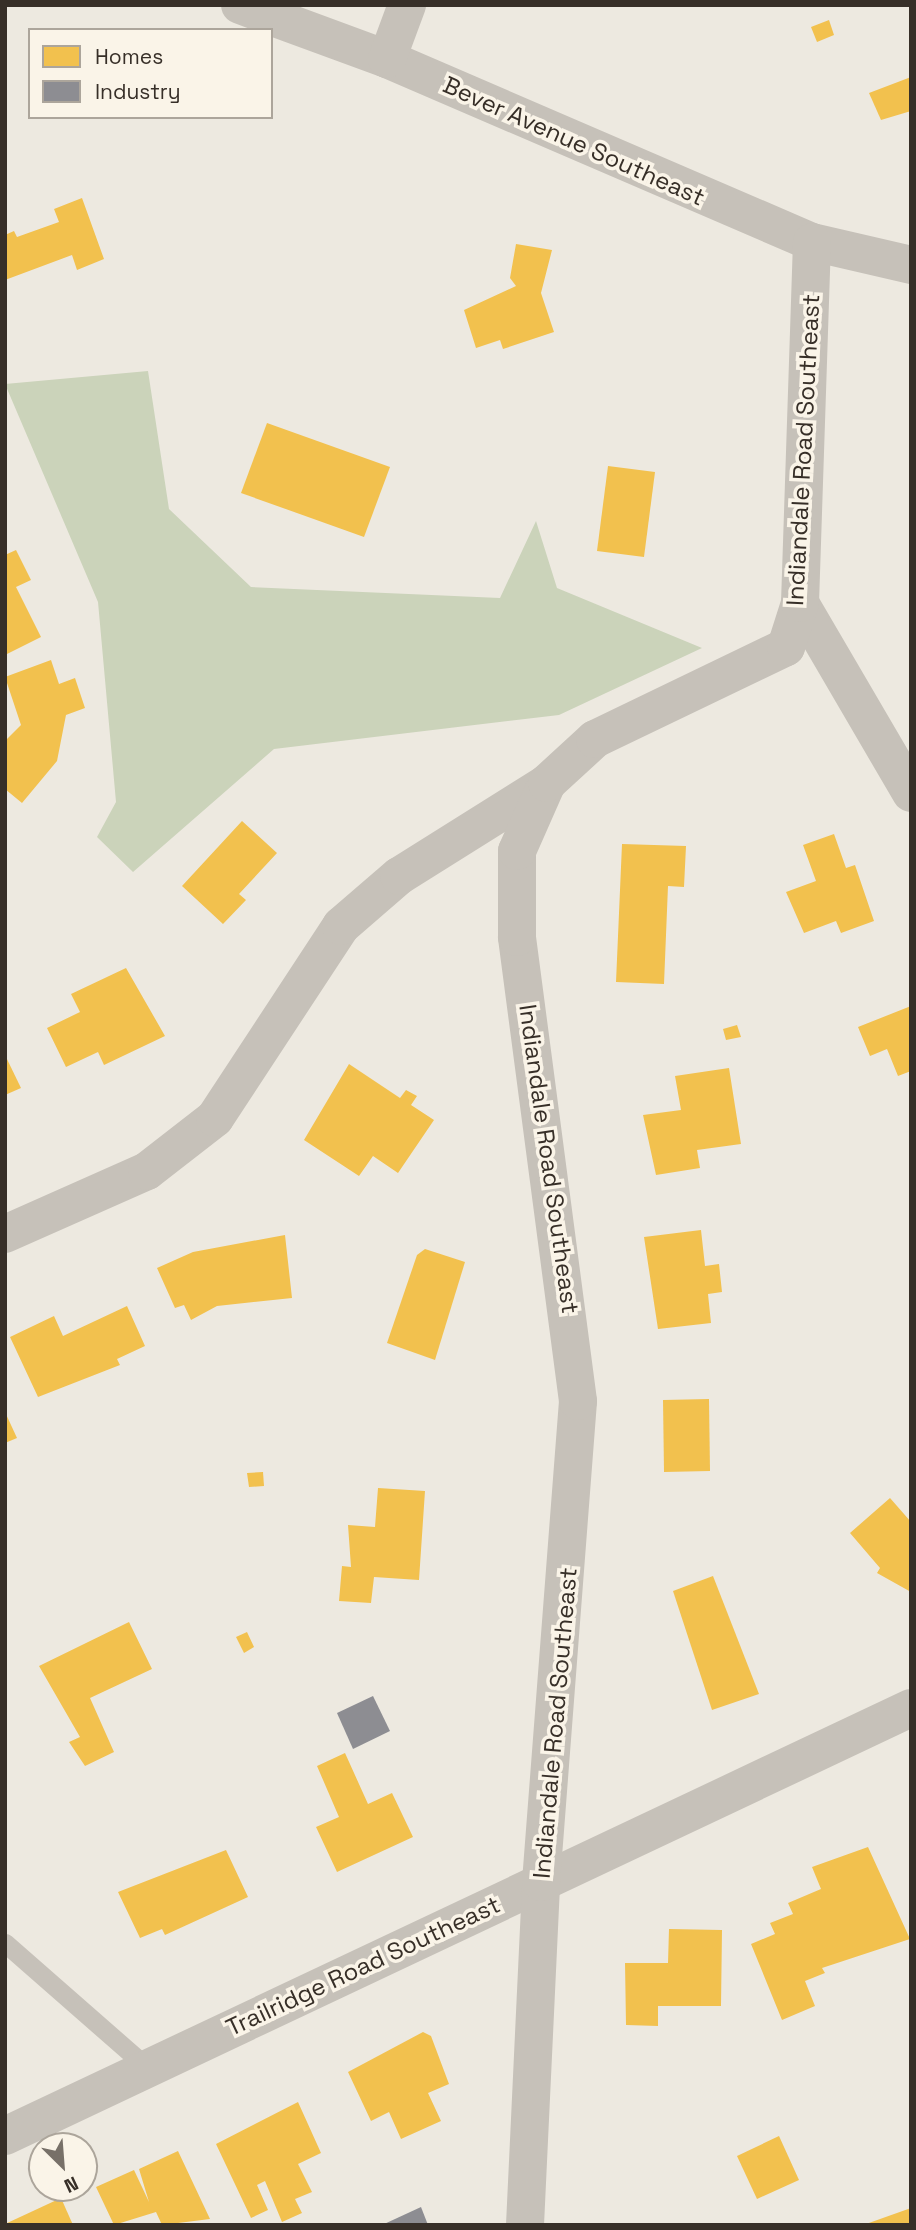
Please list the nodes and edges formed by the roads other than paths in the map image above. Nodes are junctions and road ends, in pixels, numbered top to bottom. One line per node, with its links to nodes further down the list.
1 (240, 5): 3 (street, Bever Avenue Southeast)
2 (407, 5): 3 (street)
3 (387, 59): 4 (street, Bever Avenue Southeast)
4 (812, 242): 5 (street, Bever Avenue Southeast); 6 (street, Indiandale Road Southeast)
5 (911, 265)
6 (800, 603): 7 (street, Indiandale Road Southeast); 8 (street)
7 (547, 783): 9 (street); 11 (street, Indiandale Road Southeast)
8 (911, 793)
9 (5, 1234)
10 (911, 1708): 11 (street, Trailridge Road Southeast)
11 (541, 1882): 13 (street, Trailridge Road Southeast); 15 (street, Indiandale Road Southeast)
12 (5, 1943): 13 (lane)
13 (148, 2068): 14 (street, Trailridge Road Southeast)
14 (5, 2136)
15 (525, 2225)

